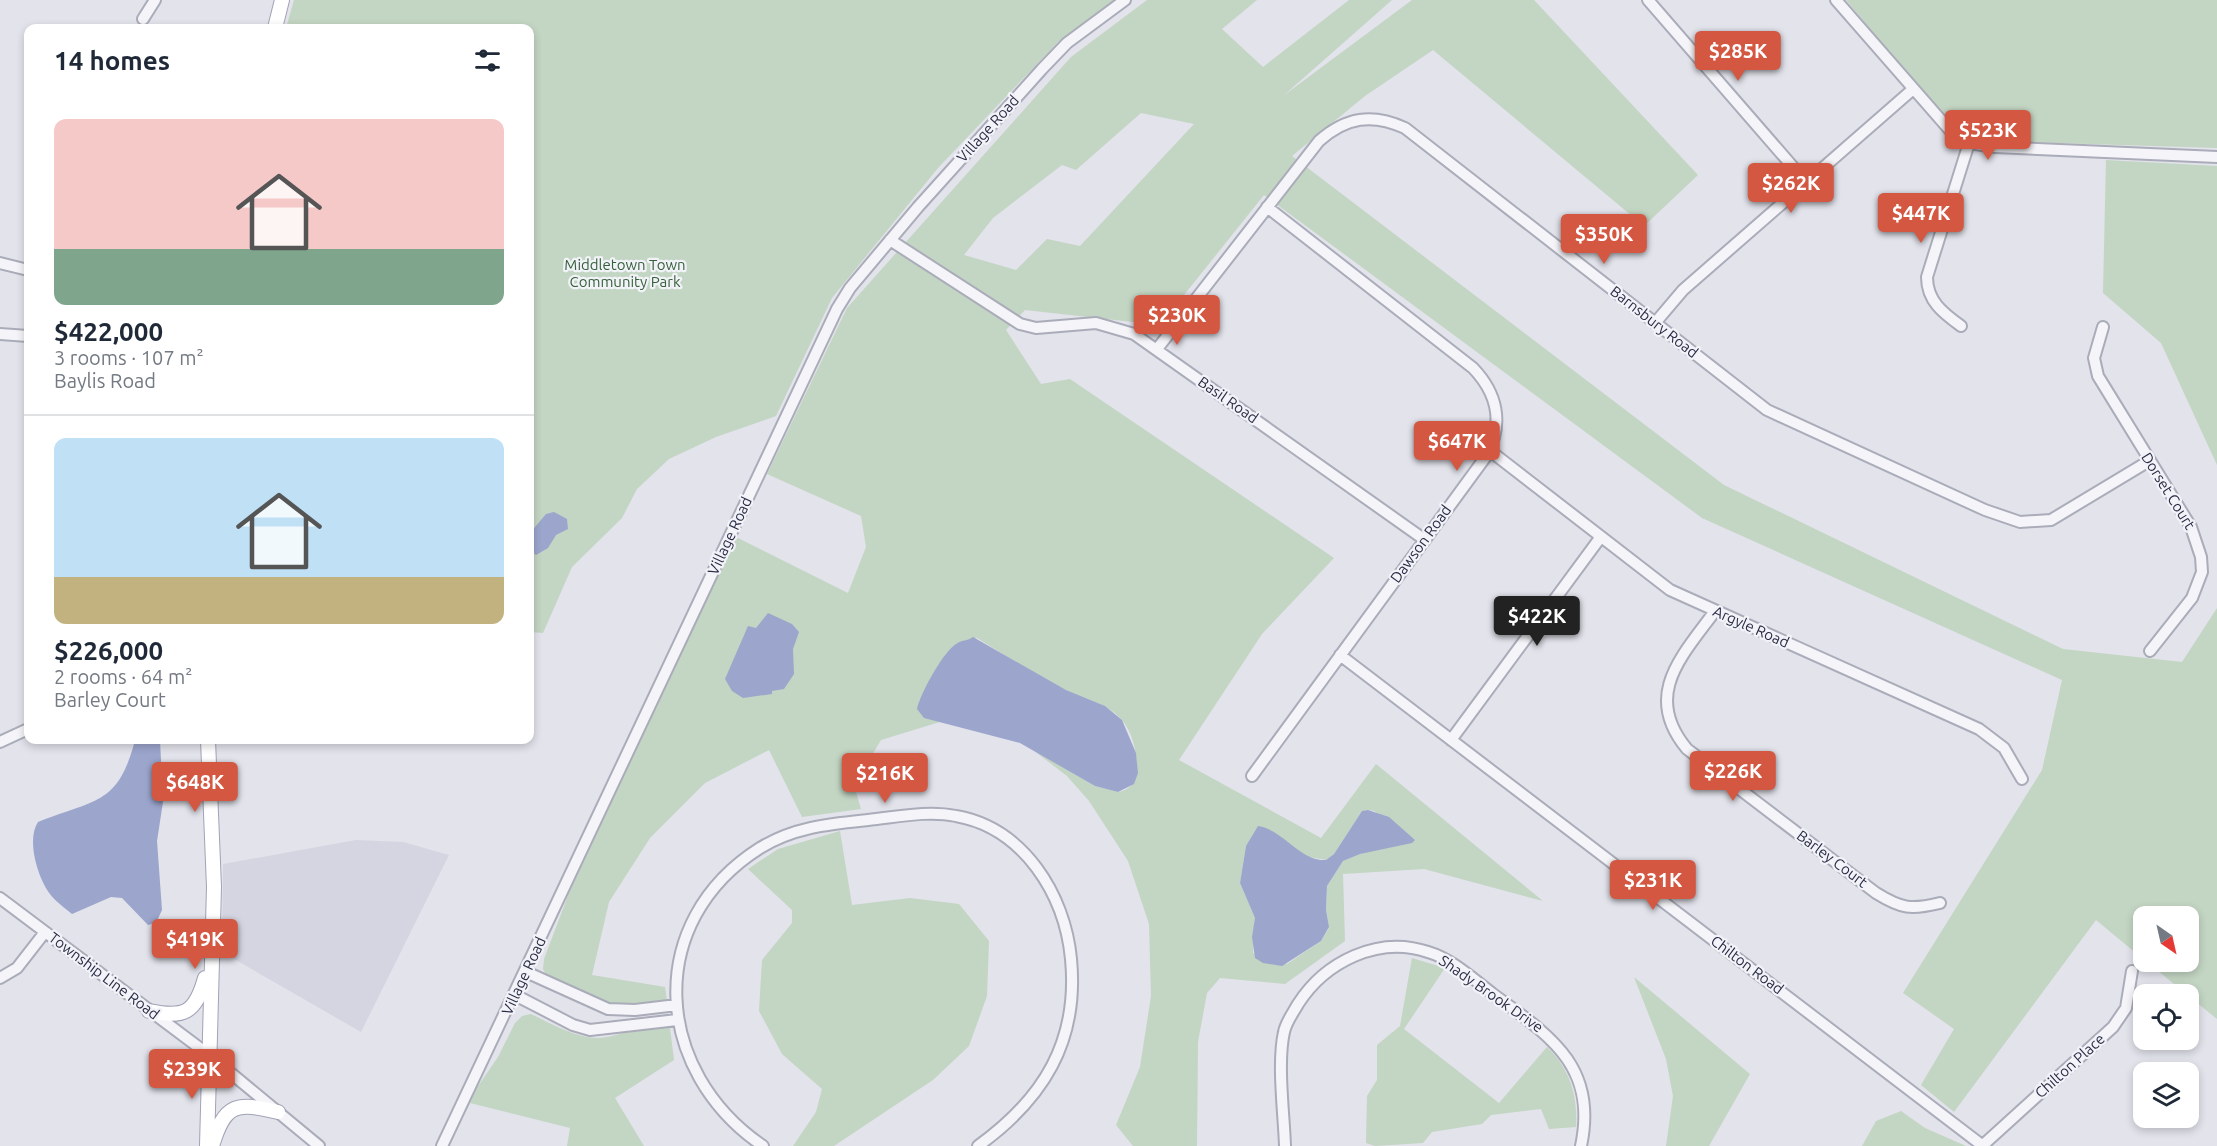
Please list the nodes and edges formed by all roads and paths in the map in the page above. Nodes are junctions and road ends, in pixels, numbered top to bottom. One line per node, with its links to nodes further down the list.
1 (155, 0): 6 (street)
2 (282, 0): 7 (main road)
3 (1125, 0): 13 (street, Village Road)
4 (1648, 0): 11 (street)
5 (1836, 0): 8 (street)
6 (143, 19)
7 (275, 24)
8 (1912, 90): 9 (street); 11 (street)
9 (1969, 143): 10 (street); 17 (street)
10 (2217, 157)
11 (1806, 182): 16 (street)
12 (1267, 207): 16 (street, Barnsbury Road); 21 (street, Barnsbury Road); 22 (street, Dawson Road)
13 (890, 240): 21 (street, Basil Road); 40 (street, Village Road)
14 (0, 263): 15 (street)
15 (24, 269)
16 (1655, 323): 23 (street, Barnsbury Road)
17 (1961, 326)
18 (2103, 327): 23 (street, Dorset Court)
19 (0, 334): 20 (street)
20 (24, 336)
21 (1157, 349): 25 (street, Basil Road)
22 (1489, 450): 24 (street, Argyle Road); 25 (street, Dawson Road)
23 (2149, 461): 27 (street, Dorset Court)
24 (1600, 538): 26 (street, Argyle Road); 30 (street)
25 (1425, 540): 28 (street, Dawson Road)
26 (1715, 610): 34 (street, Argyle Road); 36 (street, Barley Court)
27 (2150, 651)
28 (1340, 655): 30 (street, Chilton Road); 33 (street, Dawson Road)
29 (24, 731): 31 (street)
30 (1451, 740): 56 (street, Chilton Road)
31 (0, 742)
32 (208, 744): 38 (main road)
33 (1252, 776)
34 (2022, 779)
35 (0, 898): 37 (street, Township Line Road)
36 (1940, 903)
37 (45, 932): 41 (street); 44 (street, Township Line Road)
38 (211, 956): 44 (main road); 46 (main road)
39 (2132, 970): 56 (street, Chilton Place)
40 (526, 972): 42 (street, Village Road); 43 (street)
41 (0, 978)
42 (515, 995): 45 (street); 51 (street, Village Road)
43 (677, 1005): 45 (street); 53 (street)
44 (149, 1011): 46 (street, Township Line Road)
45 (677, 1020): 52 (street)
46 (208, 1055): 47 (street, Township Line Road); 48 (main road)
47 (278, 1112): 49 (main road); 50 (street, Township Line Road)
48 (207, 1146)
49 (212, 1146)
50 (319, 1146)
51 (442, 1146)
52 (763, 1146)
53 (978, 1146)
54 (1285, 1146): 55 (street, Shady Brook Drive)
55 (1581, 1146)
56 (1982, 1146)

